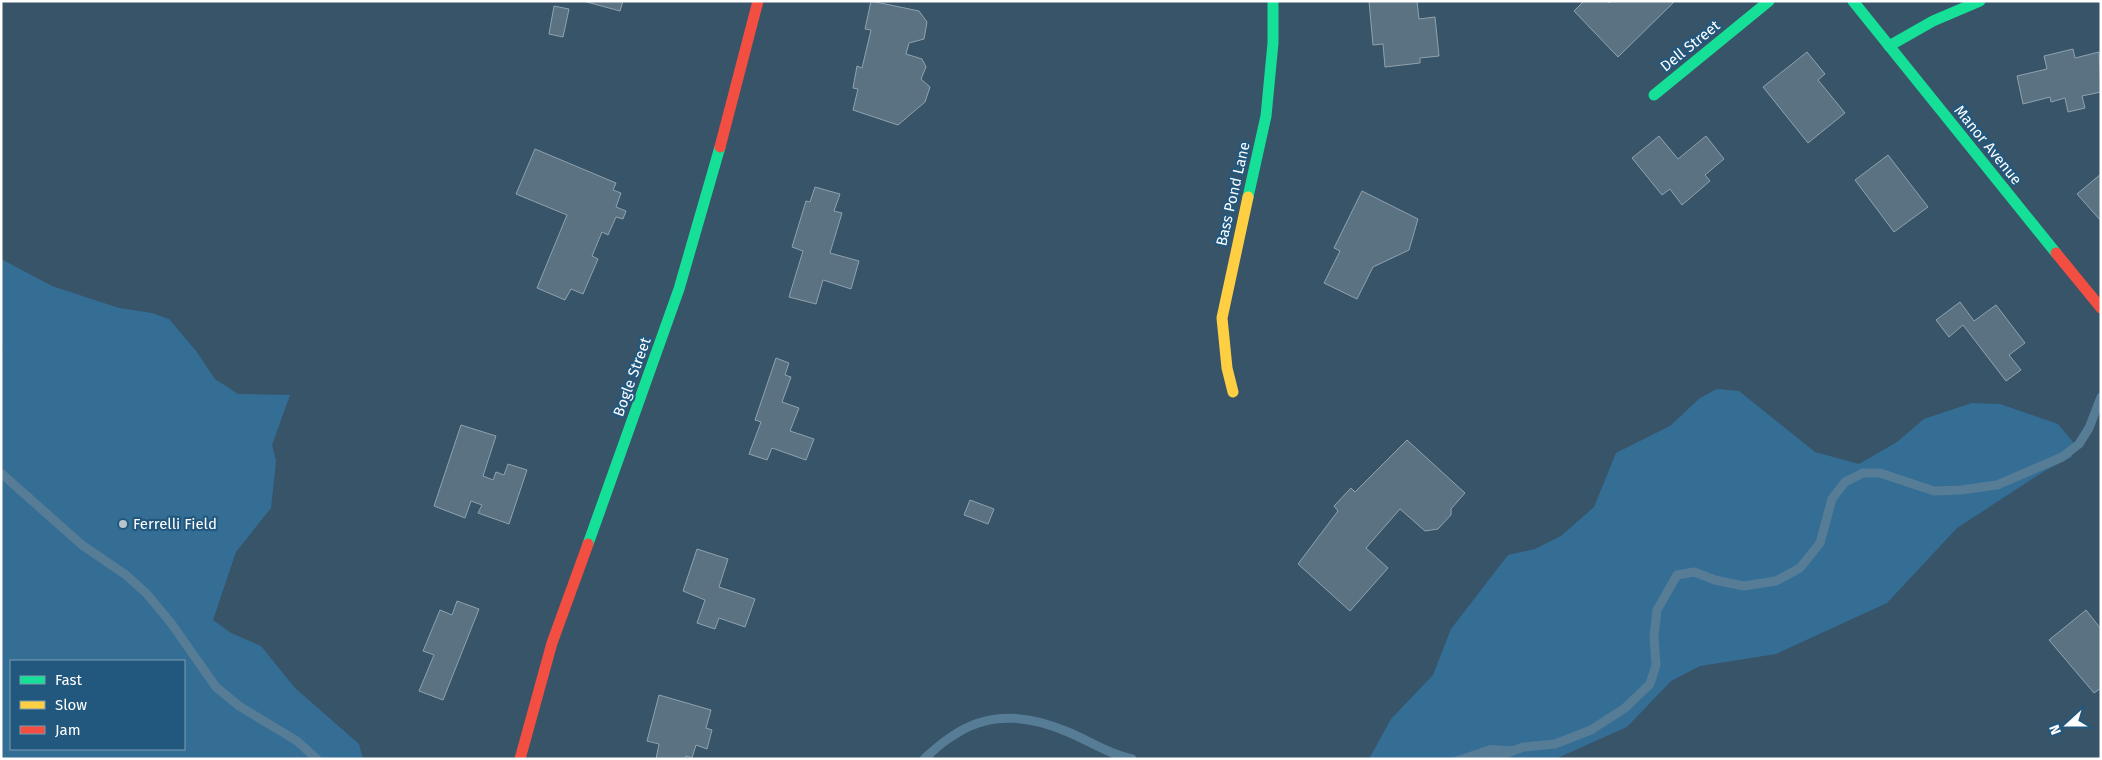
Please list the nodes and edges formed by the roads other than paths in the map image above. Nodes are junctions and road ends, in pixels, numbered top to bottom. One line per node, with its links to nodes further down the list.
1 (758, 1): 10 (street, Bogle Street)
2 (1272, 1): 9 (street, Bass Pond Lane)
3 (1769, 1): 7 (street, Dell Street)
4 (1853, 1): 6 (street, Manor Avenue)
5 (1980, 1): 6 (street)
6 (1889, 46): 8 (street, Manor Avenue)
7 (1654, 95)
8 (2101, 308)
9 (1233, 392)
10 (520, 759)

